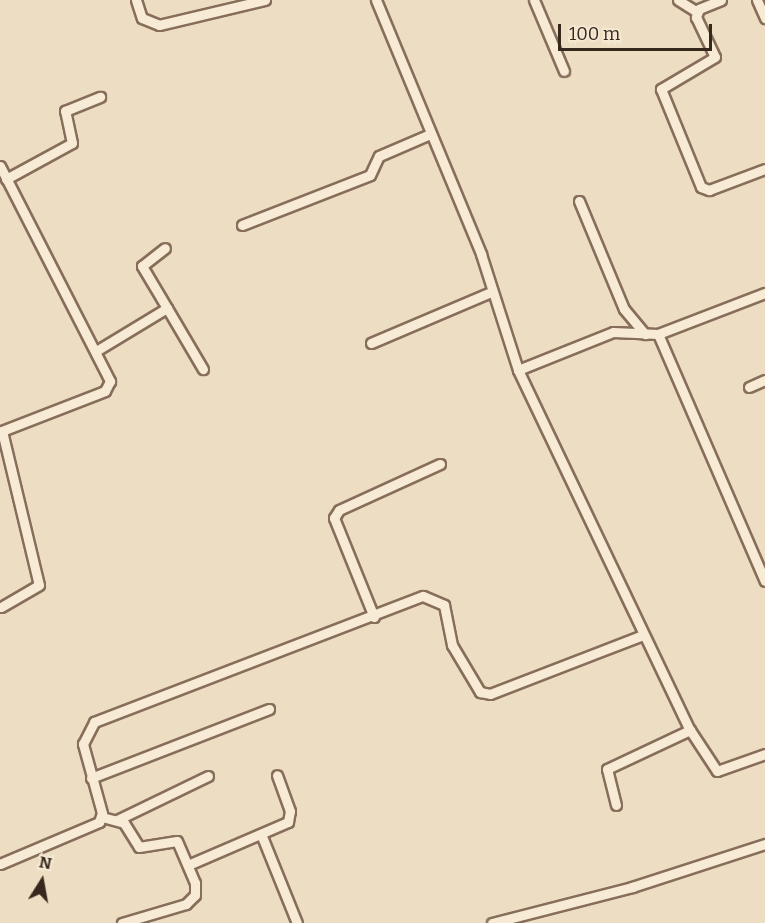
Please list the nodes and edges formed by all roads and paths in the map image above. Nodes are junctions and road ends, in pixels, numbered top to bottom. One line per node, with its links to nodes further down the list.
1 (136, 0): 2 (street)
2 (265, 0)
3 (376, 0): 12 (street)
4 (534, 0): 10 (street)
5 (678, 0): 8 (street)
6 (721, 0): 8 (street)
7 (757, 0): 9 (street)
8 (697, 12): 14 (street)
9 (765, 18)
10 (564, 71)
11 (100, 97): 15 (street)
12 (430, 134): 17 (street); 19 (street)
13 (0, 166): 15 (street)
14 (765, 169)
15 (5, 183): 25 (street)
16 (579, 201): 22 (street)
17 (242, 225)
18 (165, 248): 21 (street)
19 (491, 292): 24 (street); 27 (street)
20 (765, 293): 23 (street)
21 (167, 308): 25 (street); 26 (street)
22 (645, 334): 23 (street); 27 (street)
23 (658, 334): 32 (street)
24 (371, 343)
25 (96, 351): 31 (street)
26 (203, 369)
27 (518, 370): 35 (street)
28 (765, 380): 29 (street)
29 (749, 387)
30 (440, 464): 34 (street)
31 (5, 479): 33 (street)
32 (765, 581)
33 (1, 607)
34 (374, 617): 35 (street); 41 (street)
35 (643, 635): 37 (street)
36 (269, 710): 41 (street)
37 (690, 730): 38 (street); 42 (street)
38 (765, 754)
39 (277, 775): 45 (street)
40 (208, 776): 44 (street)
41 (92, 778): 43 (street)
42 (616, 805)
43 (102, 817): 44 (street); 47 (street)
44 (117, 820): 48 (street)
45 (261, 834): 48 (street); 50 (street)
46 (765, 844): 51 (street)
47 (0, 864)
48 (188, 865): 49 (street)
49 (122, 923)
50 (297, 923)
51 (492, 923)

